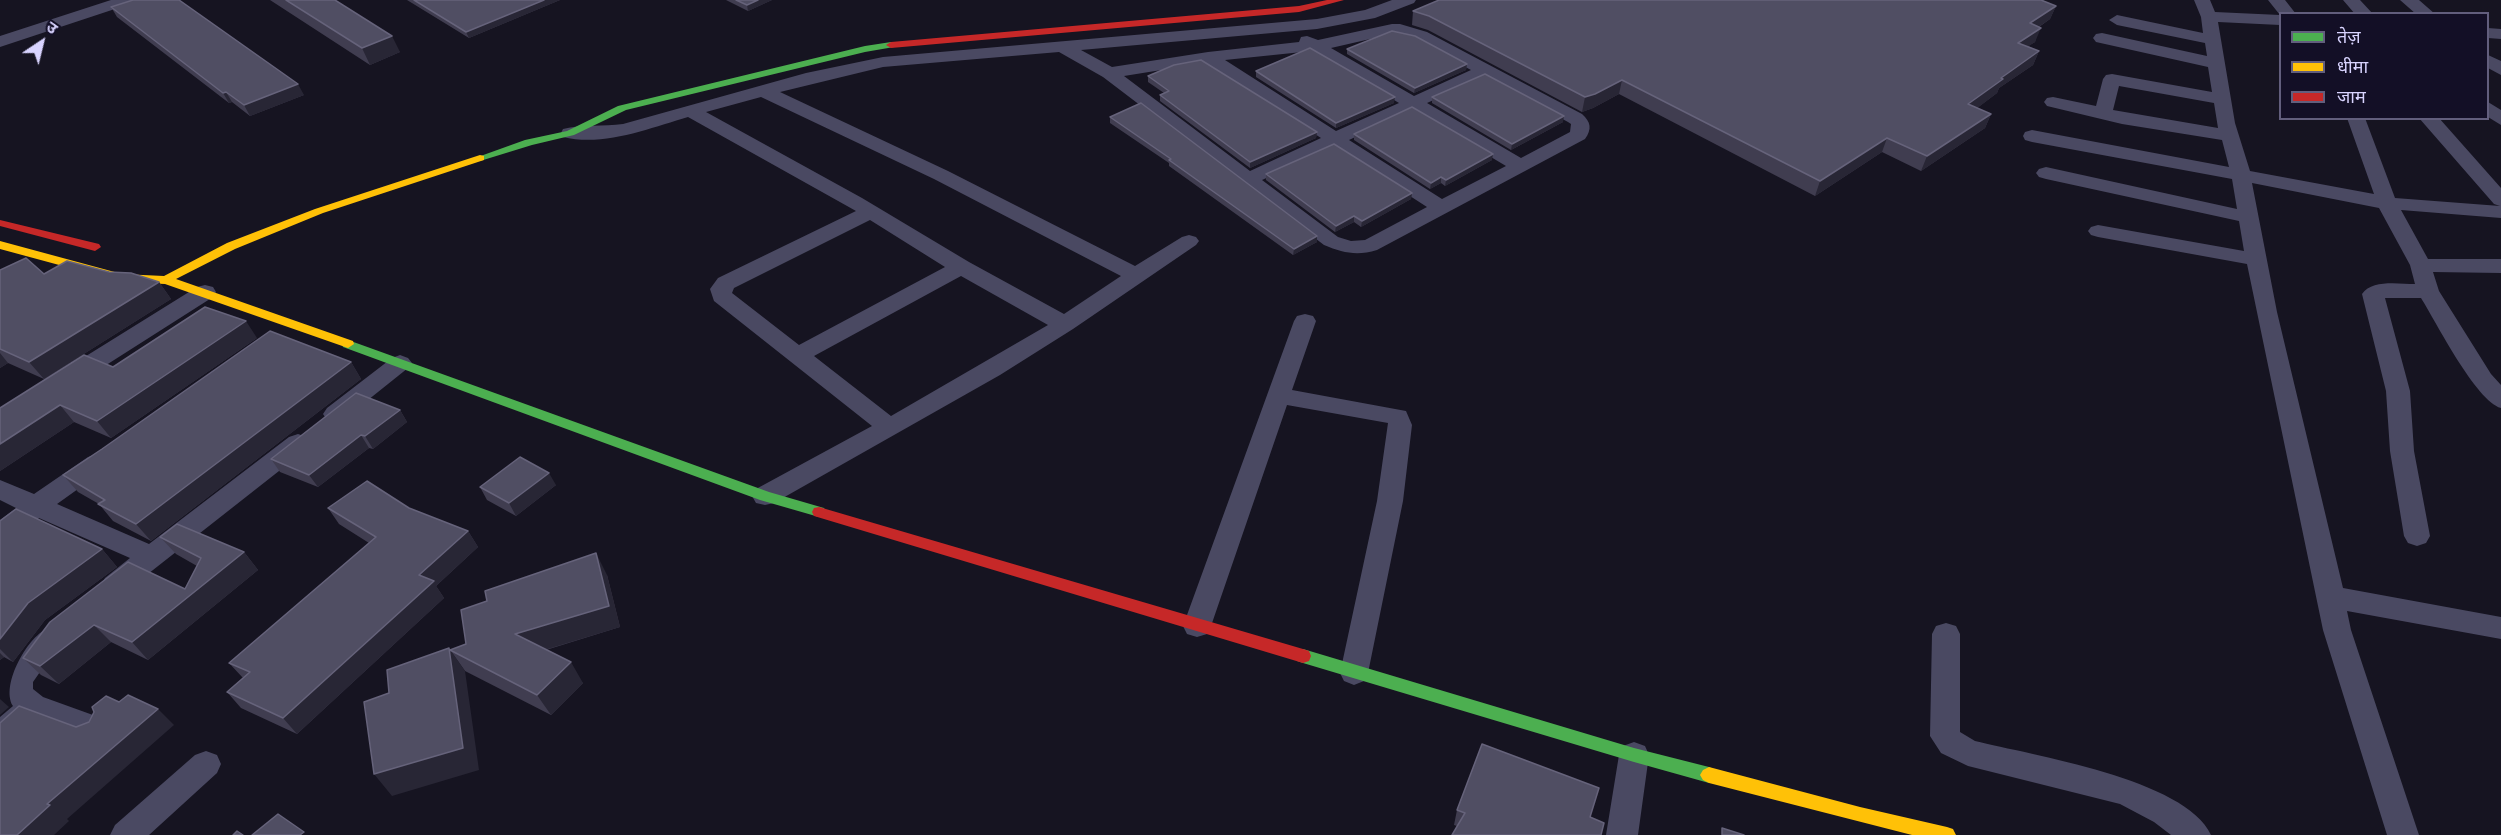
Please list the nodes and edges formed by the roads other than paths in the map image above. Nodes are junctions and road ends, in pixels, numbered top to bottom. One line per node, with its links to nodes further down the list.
1 (127, 0): 17 (street)
2 (1339, 0): 34 (main road)
3 (1408, 0): 14 (street)
4 (2202, 0): 11 (street)
5 (2276, 0): 8 (street)
6 (2351, 0): 9 (street)
7 (2408, 0): 10 (street)
8 (2286, 12)
9 (2362, 12)
10 (2424, 12)
11 (2209, 17): 13 (street); 16 (street)
12 (2117, 20): 16 (street)
13 (2279, 20)
14 (1282, 27): 18 (street); 19 (street)
15 (2102, 39): 21 (street)
16 (2213, 40): 21 (street)
17 (0, 42)
18 (1060, 46): 23 (street); 24 (street)
19 (1315, 46): 20 (street); 22 (street); 27 (street)
20 (1208, 57): 23 (street); 37 (street)
21 (2217, 64): 25 (street)
22 (1485, 70): 27 (street); 38 (street)
23 (1109, 74): 41 (street)
24 (764, 91): 29 (street); 58 (street)
25 (2223, 99): 30 (street); 36 (street)
26 (2053, 102): 30 (street)
27 (1411, 103): 37 (street); 38 (street)
28 (2489, 110): 31 (street)
29 (692, 111): 34 (street); 45 (street)
30 (2103, 114): 36 (street)
31 (2501, 119)
32 (2357, 120): 43 (street)
33 (2430, 120): 42 (street)
34 (570, 133): 59 (main road)
35 (2032, 136): 40 (street)
36 (2230, 136): 40 (street)
37 (1332, 138): 41 (street); 44 (street)
38 (1519, 165): 44 (street)
39 (2046, 173): 47 (street)
40 (2241, 175): 43 (street); 47 (street)
41 (1248, 179): 44 (street)
42 (2501, 200)
43 (2386, 203): 46 (street); 54 (street)
44 (1440, 207)
45 (871, 212): 57 (street); 64 (street)
46 (2501, 212)
47 (2248, 217): 53 (street)
48 (0, 223): 52 (main road)
49 (2098, 231): 53 (street)
50 (1190, 241): 58 (street)
51 (1, 246): 59 (main road)
52 (110, 251)
53 (2254, 259): 78 (street)
54 (2421, 266): 55 (street); 60 (street)
55 (2501, 266)
56 (151, 267): 59 (main road)
57 (961, 267): 63 (street); 64 (street)
58 (1134, 275): 63 (street)
59 (166, 280): 61 (main road)
60 (2428, 291): 68 (street); 75 (street)
61 (205, 292): 65 (main road); 66 (street)
62 (1305, 321): 67 (street)
63 (1064, 324): 69 (street)
64 (798, 355): 69 (street)
65 (400, 363): 72 (main road); 76 (street)
66 (49, 390)
67 (1278, 395): 80 (street); 83 (street)
68 (2501, 400)
69 (889, 427): 72 (street)
70 (113, 453): 73 (street)
71 (0, 489): 73 (street)
72 (765, 496): 80 (main road)
73 (36, 506): 74 (street); 76 (street)
74 (0, 534)
75 (2417, 536)
76 (153, 558): 77 (street)
77 (100, 597)
78 (2331, 597): 81 (street); 94 (street)
79 (65, 623): 84 (street)
80 (1197, 626): 83 (main road)
81 (2501, 628)
82 (1946, 634): 93 (street)
83 (1354, 673): 87 (main road)
84 (33, 706): 85 (street); 86 (street)
85 (94, 728)
86 (0, 735)
87 (1634, 755): 89 (main road); 91 (street)
88 (206, 764): 90 (street)
89 (1859, 825): 92 (main road)
90 (126, 835)
91 (1622, 835)
92 (1947, 835)
93 (2195, 835)
94 (2403, 835)

